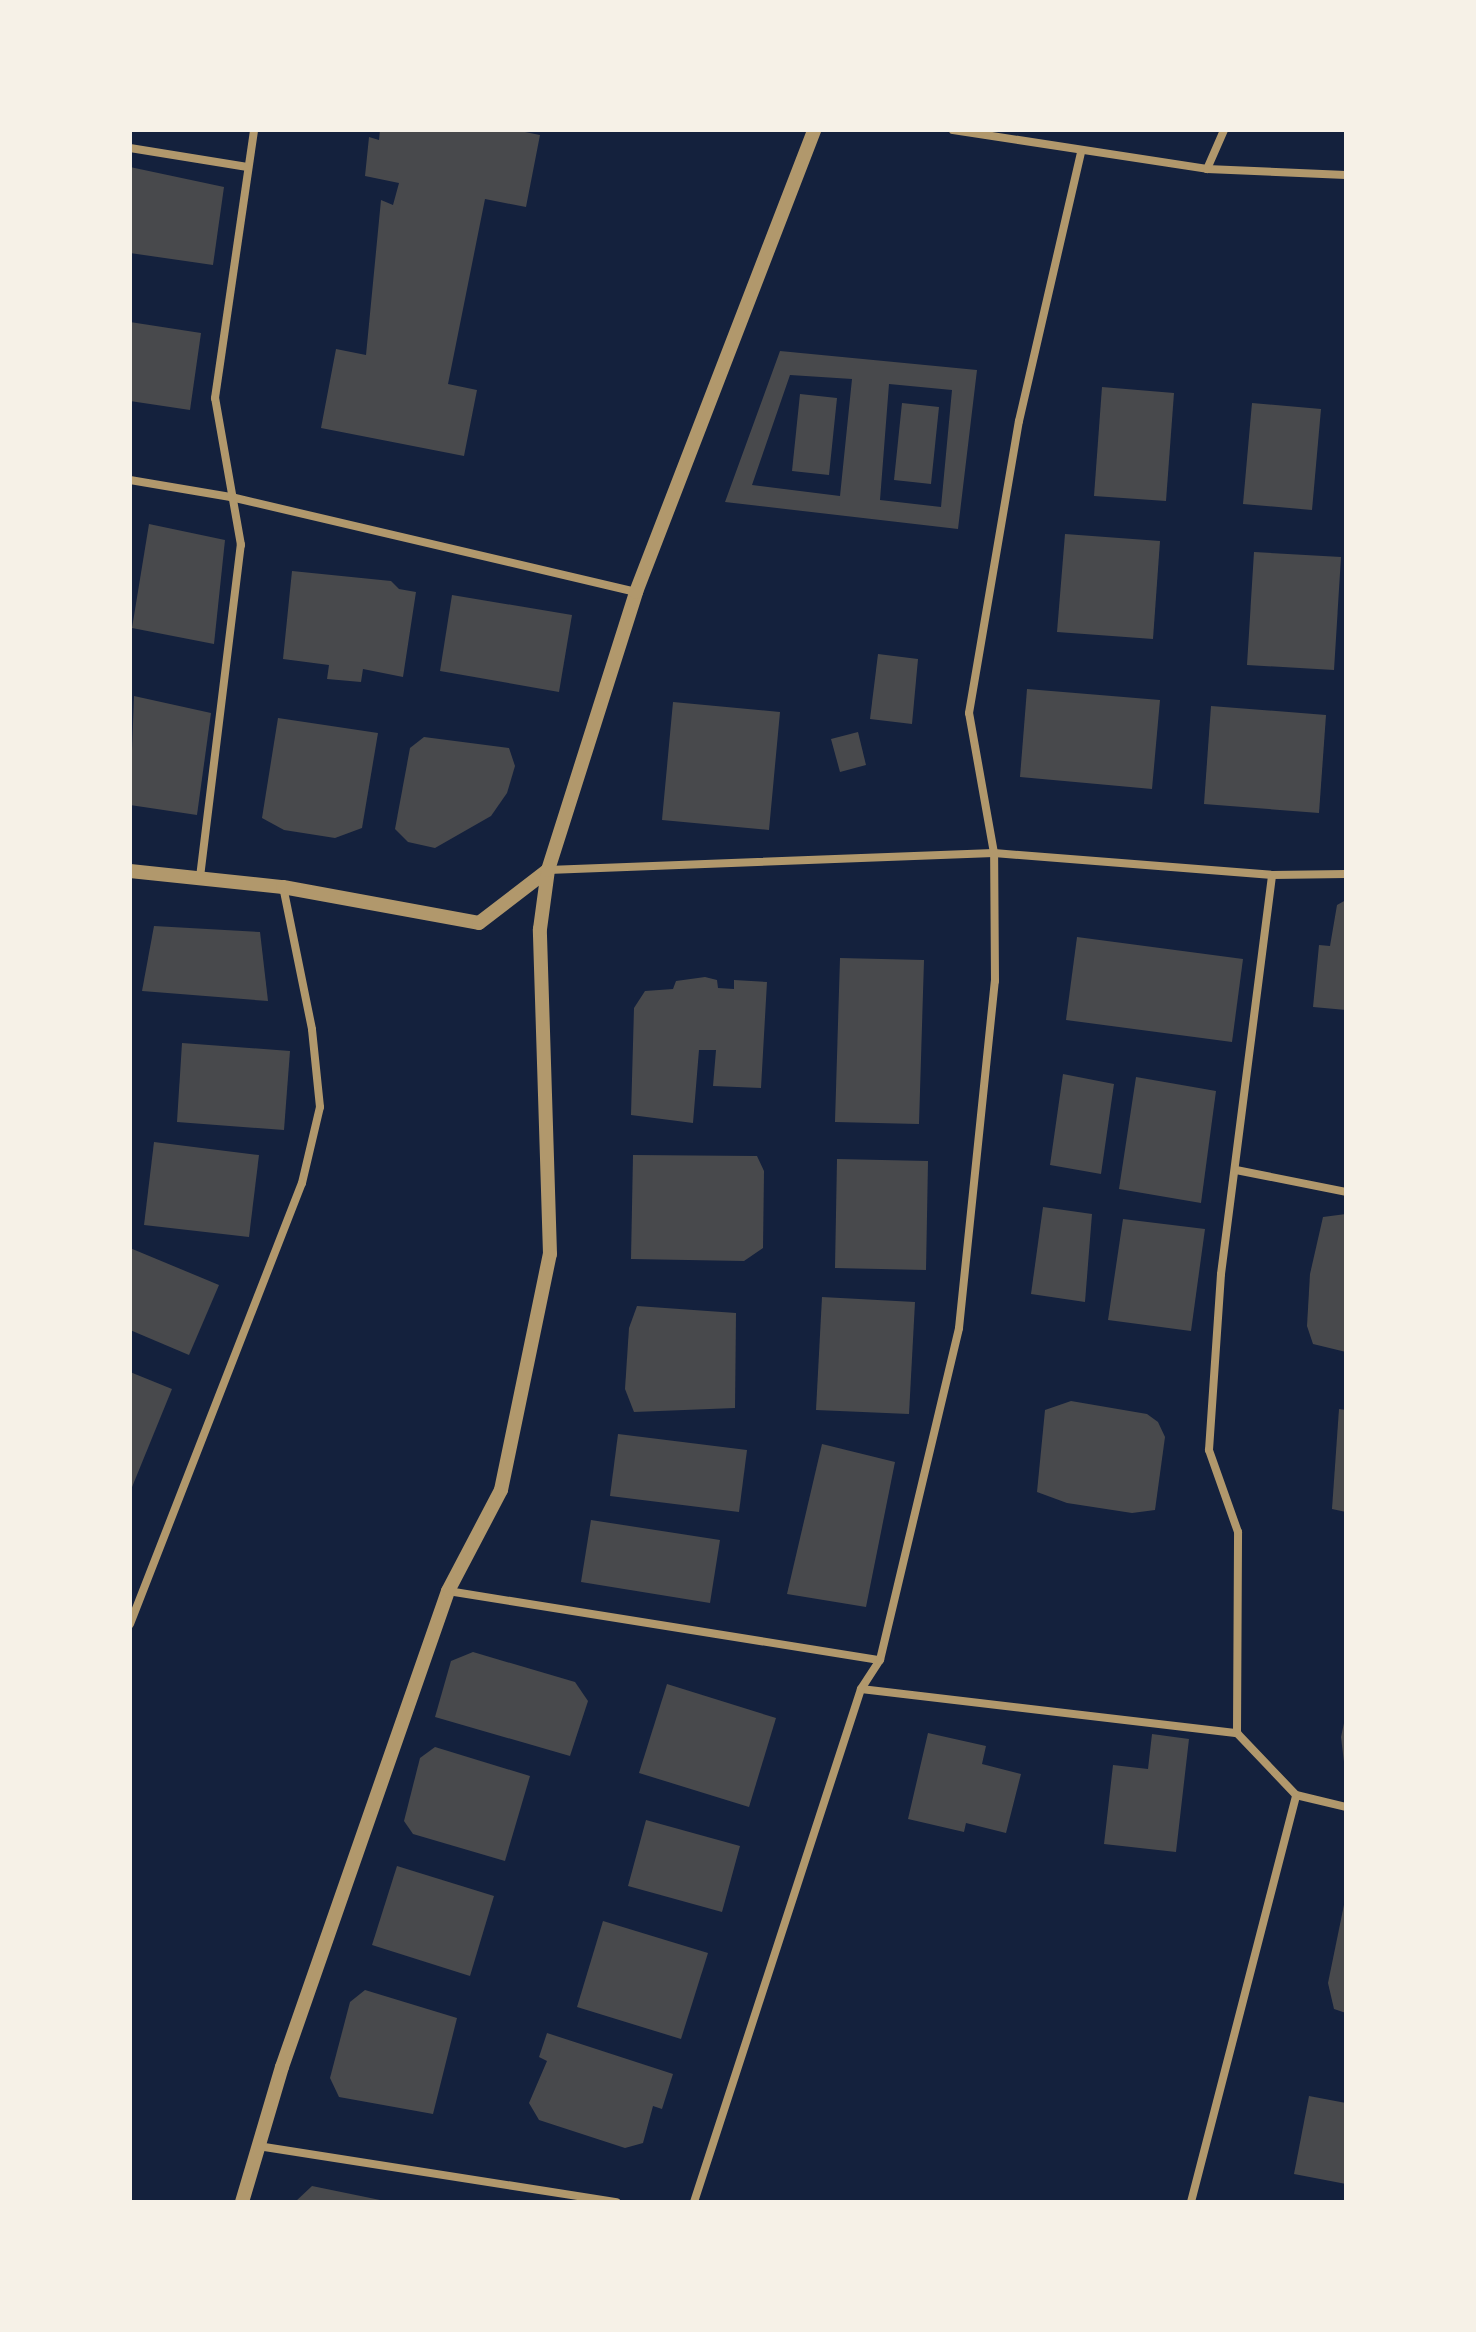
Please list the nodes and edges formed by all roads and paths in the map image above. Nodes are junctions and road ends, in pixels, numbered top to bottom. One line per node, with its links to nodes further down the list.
1 (254, 130): 7 (street)
2 (814, 130): 12 (street)
3 (953, 130): 6 (street)
4 (1224, 130): 8 (street)
5 (130, 148): 7 (street)
6 (1081, 152): 8 (street); 13 (street)
7 (247, 167): 11 (street)
8 (1207, 169): 9 (street)
9 (1346, 175)
10 (130, 480): 11 (street)
11 (231, 497): 12 (street); 18 (street)
12 (636, 592): 14 (street)
13 (994, 853): 14 (street); 17 (street); 24 (street)
14 (548, 870): 19 (street); 22 (street)
15 (130, 871): 18 (street)
16 (1346, 874): 17 (street)
17 (1272, 875): 20 (street)
18 (200, 877): 19 (street)
19 (283, 887): 23 (street)
20 (1236, 1170): 21 (street); 26 (street)
21 (1346, 1192)
22 (448, 1591): 24 (street); 29 (street)
23 (130, 1624)
24 (880, 1660): 25 (street)
25 (861, 1689): 26 (street); 32 (street)
26 (1237, 1733): 27 (street)
27 (1296, 1795): 28 (street); 33 (street)
28 (1346, 1807)
29 (257, 2146): 30 (street); 31 (street)
30 (242, 2202)
31 (617, 2202)
32 (694, 2202)
33 (1191, 2202)

